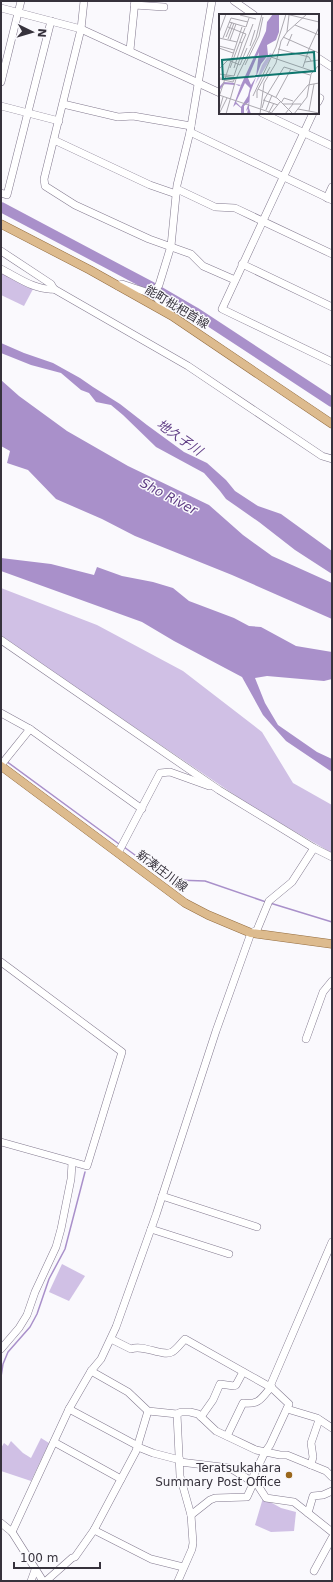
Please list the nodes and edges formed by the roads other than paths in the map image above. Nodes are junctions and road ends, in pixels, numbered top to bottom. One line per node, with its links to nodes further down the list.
1 (21, 1): 8 (street)
2 (84, 1): 11 (street)
3 (212, 1): 16 (street)
4 (234, 1): 9 (street)
5 (135, 3): 6 (street); 12 (street)
6 (164, 7)
7 (1, 8): 8 (street)
8 (18, 12): 10 (street); 15 (street)
9 (253, 14)
10 (51, 21): 11 (street); 20 (street)
11 (81, 29): 12 (street); 18 (street)
12 (130, 50): 16 (street)
13 (319, 59): 14 (street)
14 (332, 67)
15 (1, 82)
16 (198, 82): 17 (street); 24 (street)
17 (219, 92)
18 (63, 104): 23 (street); 24 (street)
19 (1, 106): 20 (street)
20 (27, 113): 23 (street); 31 (street)
21 (264, 114): 25 (street)
22 (313, 114): 25 (street)
23 (59, 121): 26 (street)
24 (191, 129): 28 (street); 30 (street)
25 (304, 133): 27 (street); 28 (street)
26 (54, 140): 30 (street); 35 (street)
27 (332, 146)
28 (283, 177): 32 (street); 33 (street)
29 (332, 187): 32 (street)
30 (176, 192): 33 (street); 35 (street)
31 (1, 193)
32 (329, 199)
33 (262, 220): 37 (street); 38 (street)
34 (1, 224): 41 (main road, 能町枇杷首線)
35 (171, 246): 40 (street); 43 (street)
36 (1, 251): 42 (street)
37 (332, 254)
38 (242, 264): 40 (street); 44 (street)
39 (1, 269): 42 (street)
40 (235, 280): 46 (street)
41 (118, 286): 43 (street); 45 (main road, 能町枇杷首線)
42 (54, 289): 48 (street)
43 (155, 295): 45 (street)
44 (332, 307)
45 (172, 316): 47 (main road, 能町枇杷首線)
46 (332, 362)
47 (332, 424)
48 (332, 459)
49 (1, 640): 53 (street)
50 (1, 713): 51 (street)
51 (30, 729): 52 (street); 54 (street)
52 (1, 765): 56 (main road, 新湊庄川線)
53 (219, 790): 54 (street); 55 (street)
54 (142, 809): 56 (street)
55 (314, 848): 57 (street); 58 (street)
56 (118, 853): 58 (main road, 新湊庄川線)
57 (332, 857)
58 (251, 933): 59 (main road, 新湊庄川線); 65 (street)
59 (332, 944)
60 (1, 962): 64 (street)
61 (332, 981): 62 (street)
62 (306, 1039)
63 (1, 1142): 64 (street)
64 (72, 1163): 71 (street)
65 (162, 1196): 66 (street); 67 (street)
66 (257, 1228)
67 (151, 1229): 69 (street); 70 (street)
68 (332, 1242): 74 (street)
69 (229, 1254)
70 (111, 1339): 72 (street); 73 (street)
71 (1, 1349)
72 (91, 1370): 75 (street); 77 (street)
73 (243, 1372): 74 (street); 79 (street)
74 (271, 1388): 76 (street); 82 (street)
75 (69, 1409): 83 (street); 84 (street)
76 (287, 1409): 80 (street); 85 (street)
77 (148, 1411): 78 (street); 84 (street)
78 (177, 1414): 79 (street); 86 (street)
79 (201, 1417): 82 (street)
80 (319, 1420): 81 (street); 87 (street)
81 (332, 1428)
82 (227, 1436): 85 (street)
83 (54, 1442): 90 (street); 96 (street)
84 (138, 1447): 86 (street); 90 (street)
85 (265, 1452): 87 (street); 89 (street)
86 (180, 1461): 89 (street); 93 (street)
87 (311, 1465): 88 (street)
88 (332, 1477)
89 (253, 1478): 92 (street); 93 (street)
90 (121, 1480): 95 (street)
91 (332, 1491): 92 (street)
92 (308, 1513): 97 (street)
93 (191, 1515): 99 (street)
94 (1, 1523): 96 (street)
95 (94, 1530): 99 (street); 103 (street)
96 (12, 1532): 100 (street)
97 (332, 1532)
98 (332, 1538): 101 (street)
99 (183, 1567): 104 (street)
100 (35, 1570): 102 (street); 103 (street)
101 (314, 1571)
102 (31, 1581)
103 (44, 1581)
104 (178, 1581)

